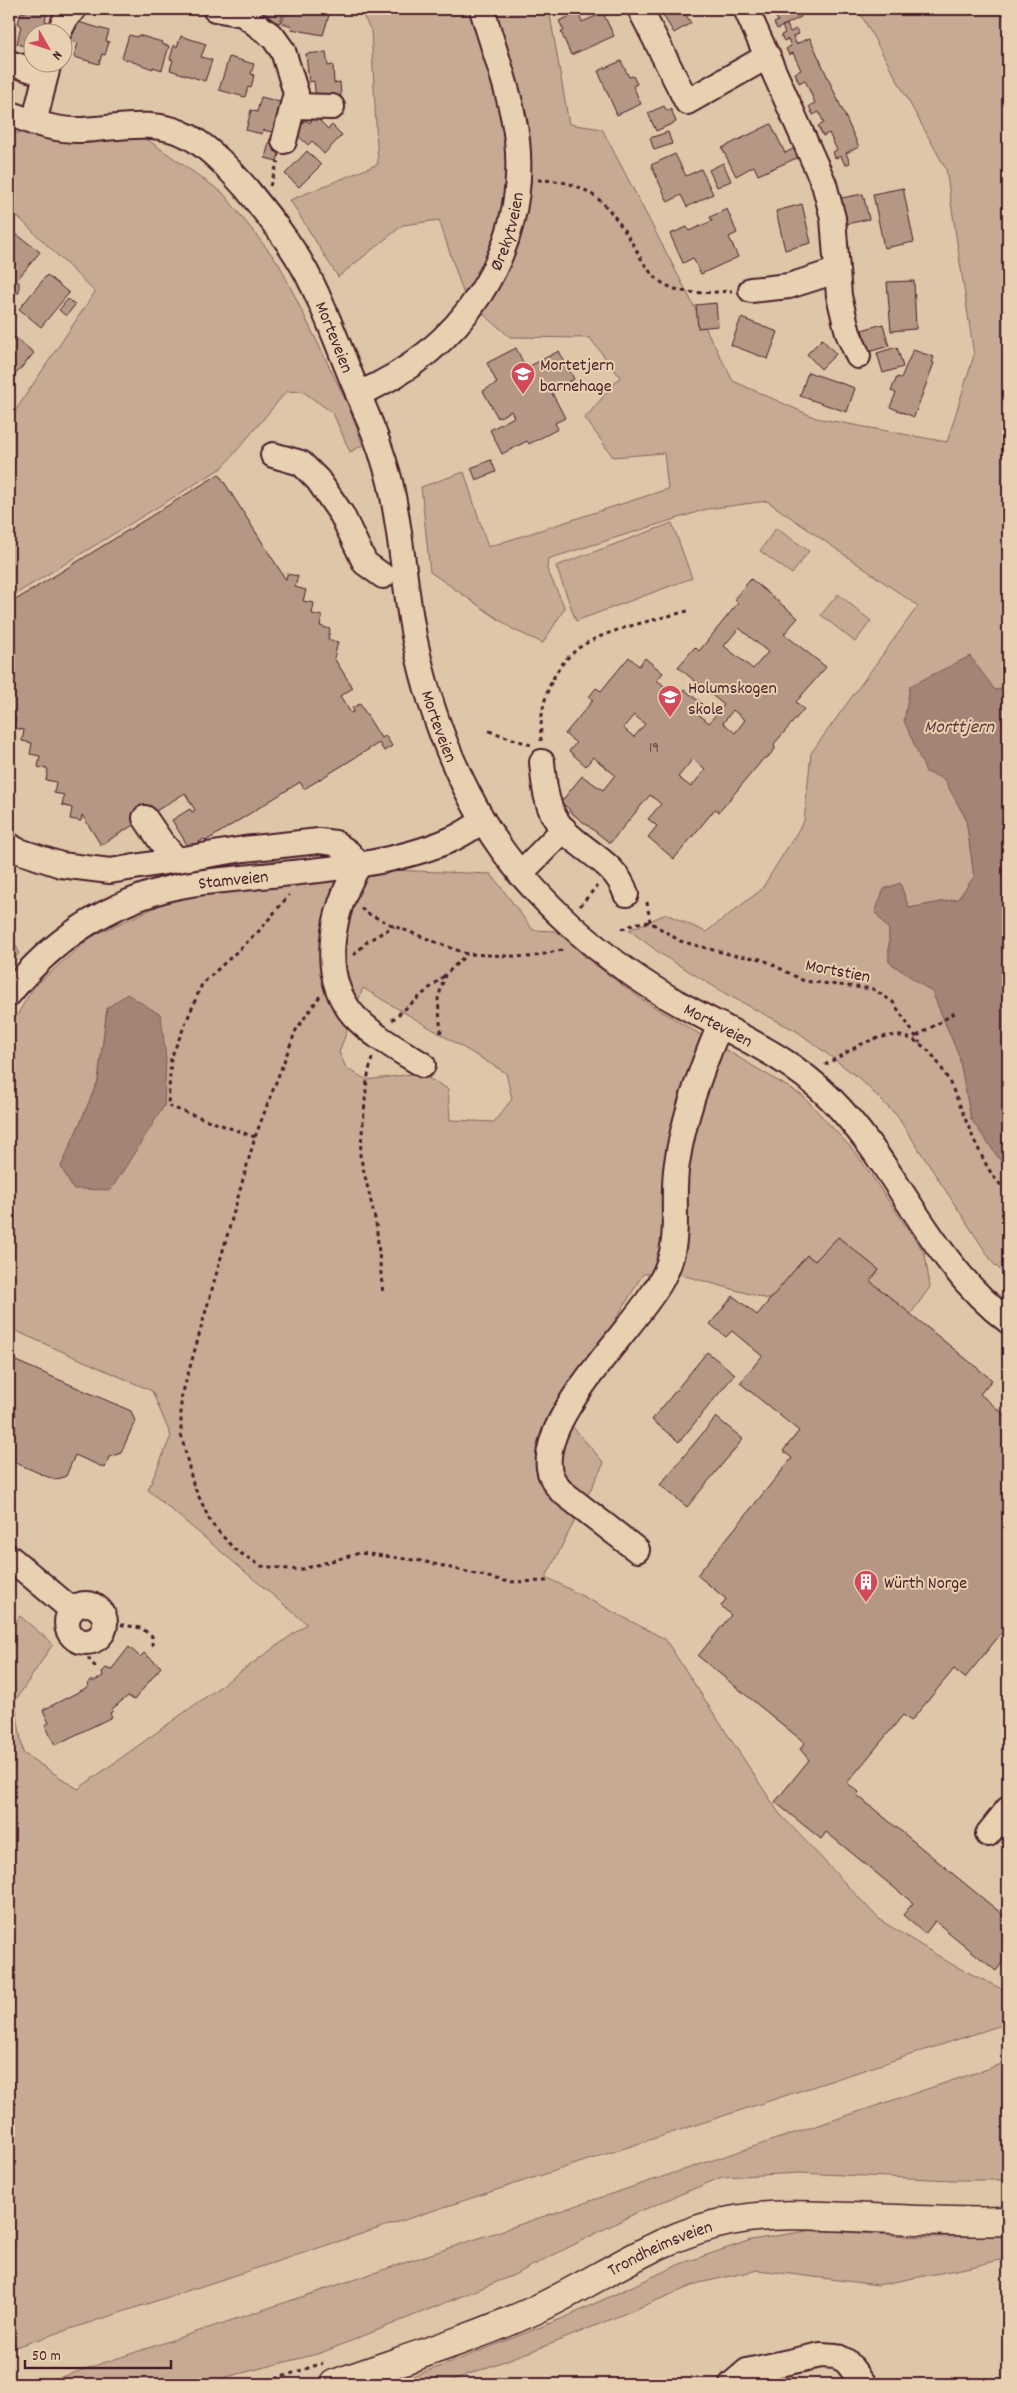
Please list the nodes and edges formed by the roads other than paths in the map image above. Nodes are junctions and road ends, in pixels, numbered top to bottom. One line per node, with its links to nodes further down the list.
1 (74, 9): 6 (street)
2 (215, 9): 11 (street)
3 (482, 9): 19 (street, Ørekytveien)
4 (640, 9): 7 (street)
5 (746, 9): 7 (street)
6 (64, 22)
7 (768, 56): 16 (street)
8 (9, 63): 9 (street)
9 (22, 65)
10 (47, 72): 14 (street)
11 (292, 106): 12 (street); 15 (street)
12 (332, 108)
13 (9, 113): 14 (street, Morteveien)
14 (34, 123): 19 (street, Morteveien)
15 (284, 141)
16 (836, 271): 17 (street); 18 (street)
17 (750, 290)
18 (858, 356)
19 (358, 394): 24 (street, Morteveien)
20 (273, 455): 21 (street)
21 (383, 576)
22 (542, 755): 25 (street)
23 (145, 818): 27 (street)
24 (483, 821): 28 (street, Stamveien); 29 (street, Morteveien)
25 (564, 829): 29 (street); 30 (street)
26 (9, 845): 27 (street)
27 (176, 859): 28 (street)
28 (359, 864): 31 (street, Stamveien); 33 (street)
29 (520, 874): 32 (street, Morteveien)
30 (636, 896)
31 (9, 994)
32 (720, 1025): 34 (street, Morteveien); 35 (street)
33 (423, 1065)
34 (1008, 1321)
35 (637, 1550)
36 (9, 1557): 37 (street)
37 (72, 1610): 37 (street)
38 (1008, 1809): 39 (street)
39 (988, 1834)
40 (1008, 2222): 41 (main road, Trondheimsveien)
41 (334, 2384)
42 (732, 2384): 43 (street)
43 (864, 2384)

